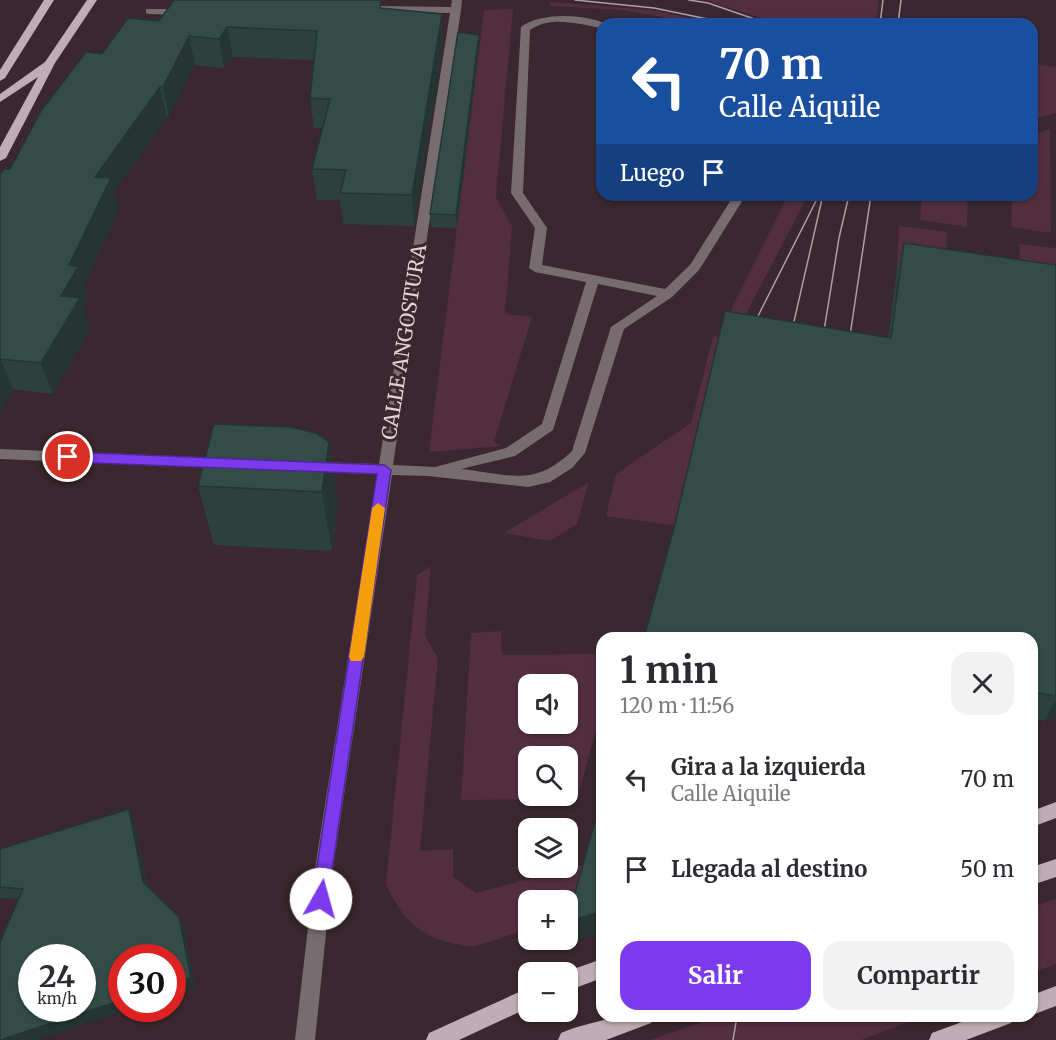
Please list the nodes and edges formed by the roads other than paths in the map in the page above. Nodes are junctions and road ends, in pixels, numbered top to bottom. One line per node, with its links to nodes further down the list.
1 (49, 0): 8 (main road)
2 (92, 0): 10 (main road)
3 (457, 5): 4 (street); 20 (street, CALLE ANGOSTURA)
4 (363, 9)
5 (149, 11): 6 (street)
6 (195, 12)
7 (596, 24): 15 (street)
8 (16, 51): 9 (main road); 11 (main road)
9 (0, 61)
10 (50, 63): 12 (main road); 13 (main road)
11 (0, 78)
12 (0, 99)
13 (0, 158)
14 (736, 201): 16 (street)
15 (593, 280): 16 (street); 21 (street)
16 (668, 294): 21 (street)
17 (0, 454): 18 (street)
18 (244, 464)
19 (303, 466): 20 (street)
20 (384, 470): 21 (street); 33 (street, CALLE ANGOSTURA)
21 (428, 471)
22 (1056, 810): 23 (main road)
23 (1038, 817)
24 (1056, 868): 25 (main road)
25 (1038, 874)
26 (596, 970): 27 (main road)
27 (578, 977)
28 (1056, 996): 30 (main road)
29 (518, 1003): 34 (main road)
30 (1038, 1003)
31 (628, 1022): 35 (main road)
32 (988, 1022): 36 (main road)
33 (305, 1040)
34 (436, 1040)
35 (568, 1040)
36 (939, 1040)

